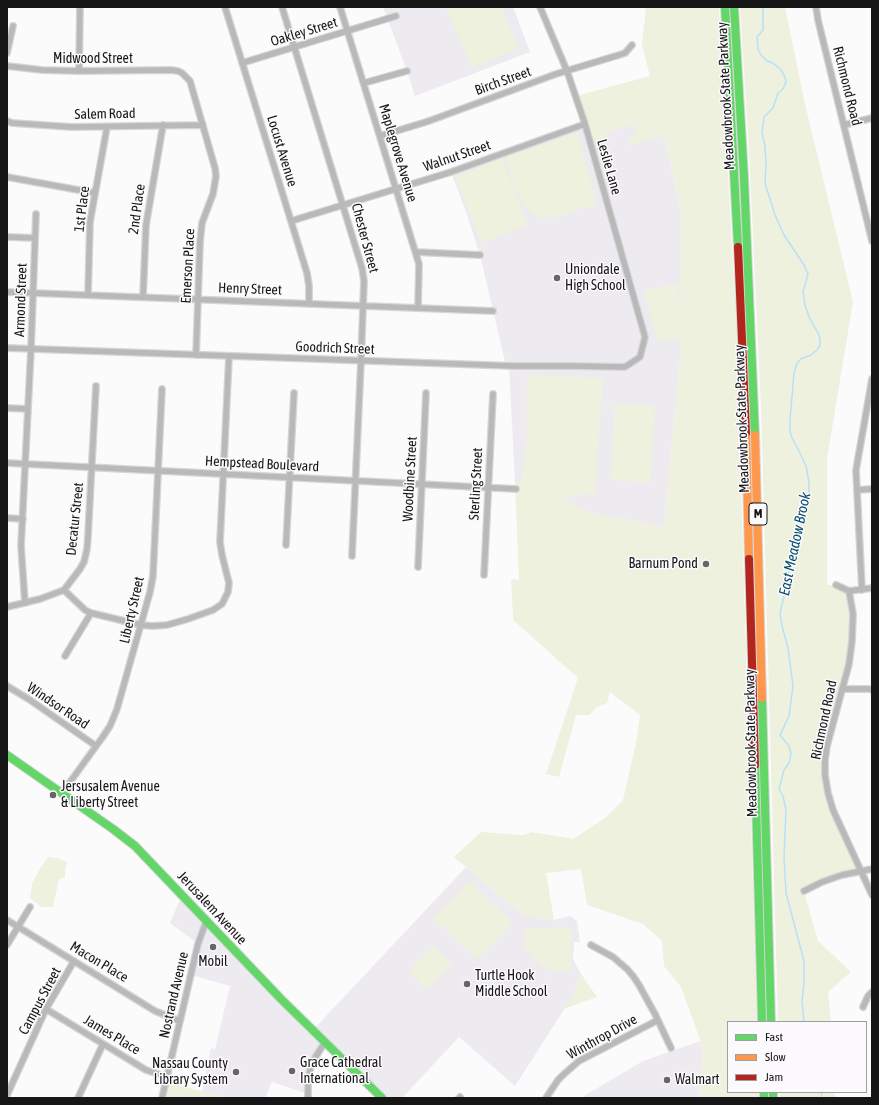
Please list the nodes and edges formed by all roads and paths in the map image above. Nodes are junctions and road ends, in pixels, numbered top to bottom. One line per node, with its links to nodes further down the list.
1 (80, 7): 20 (street)
2 (225, 7): 15 (street, Locust Avenue)
3 (282, 7): 13 (street, Chester Street)
4 (340, 7): 11 (street, Maplegrove Avenue)
5 (540, 7): 19 (street, Leslie Lane)
6 (725, 7): 114 (main road, Meadowbrook State Parkway / M)
7 (734, 7): 115 (main road, Meadowbrook State Parkway / M)
8 (816, 7): 27 (street, Richmond Road)
9 (396, 16): 11 (street, Oakley Street)
10 (12, 26): 14 (street)
11 (347, 31): 13 (street, Oakley Street); 21 (street, Maplegrove Avenue)
12 (632, 45): 19 (street, Birch Street)
13 (295, 47): 15 (street, Oakley Street); 33 (street, Chester Street)
14 (7, 53)
15 (242, 64): 35 (street, Locust Avenue)
16 (7, 66): 20 (street, Midwood Street)
17 (178, 71): 20 (street, Midwood Street); 26 (street, Emerson Place)
18 (407, 71): 21 (street)
19 (567, 71): 24 (street, Leslie Lane); 29 (street, Birch Street)
20 (79, 72)
21 (364, 83): 29 (street, Maplegrove Avenue)
22 (872, 118): 27 (street)
23 (7, 121): 28 (street, Salem Road)
24 (585, 124): 31 (street, Walnut Street); 50 (street, Leslie Lane)
25 (163, 125): 26 (street, Salem Road); 28 (street, Salem Road); 44 (street, 2nd Place)
26 (203, 125): 45 (street, Emerson Place)
27 (844, 125): 38 (street, Richmond Road)
28 (107, 127): 32 (street, 1st Place)
29 (380, 136): 31 (street, Maplegrove Avenue)
30 (7, 177): 32 (street)
31 (396, 189): 33 (street, Walnut Street); 39 (street, Maplegrove Avenue)
32 (95, 192): 43 (street, 1st Place)
33 (344, 205): 35 (street, Walnut Street); 47 (street, Chester Street)
34 (36, 214): 37 (street, Armond Street)
35 (291, 221): 46 (street, Locust Avenue)
36 (7, 237): 37 (street)
37 (35, 238): 42 (street, Armond Street)
38 (872, 241)
39 (416, 252): 40 (street); 48 (street, Maplegrove Avenue)
40 (480, 255)
41 (7, 292): 42 (street, Henry Street)
42 (33, 293): 43 (street, Henry Street); 52 (street, Armond Street)
43 (88, 295): 44 (street, Henry Street)
44 (143, 297): 45 (street, Henry Street)
45 (198, 300): 46 (street, Henry Street); 53 (street, Emerson Place)
46 (309, 304): 47 (street, Henry Street)
47 (363, 306): 48 (street, Henry Street); 55 (street, Chester Street)
48 (418, 308): 49 (street, Henry Street)
49 (493, 311)
50 (645, 337): 55 (street, Goodrich Street)
51 (7, 348): 52 (street, Goodrich Street)
52 (31, 348): 53 (street, Goodrich Street); 63 (street, Armond Street)
53 (196, 354): 54 (street, Goodrich Street)
54 (229, 356): 55 (street, Goodrich Street); 68 (street)
55 (362, 361): 70 (street, Chester Street)
56 (872, 379): 75 (street)
57 (96, 386): 66 (street, Decatur Street)
58 (162, 389): 67 (street, Liberty Street)
59 (294, 393): 69 (street)
60 (426, 393): 71 (street, Woodbine Street)
61 (493, 394): 72 (street, Sterling Street)
62 (7, 408): 63 (street)
63 (28, 409): 65 (street, Armond Street)
64 (7, 463): 65 (street, Hempstead Boulevard)
65 (25, 464): 66 (street, Hempstead Boulevard); 77 (street, Armond Street)
66 (92, 468): 67 (street, Hempstead Boulevard); 84 (street, Decatur Street)
67 (158, 471): 68 (street, Hempstead Boulevard); 90 (street, Liberty Street)
68 (224, 474): 69 (street, Hempstead Boulevard); 90 (street)
69 (290, 478): 70 (street, Hempstead Boulevard); 78 (street)
70 (356, 481): 71 (street, Hempstead Boulevard); 79 (street, Chester Street)
71 (422, 484): 72 (street, Hempstead Boulevard); 80 (street, Woodbine Street)
72 (488, 488): 73 (street, Hempstead Boulevard); 81 (street, Sterling Street)
73 (516, 489)
74 (872, 489): 75 (street)
75 (857, 490): 86 (street)
76 (7, 518): 77 (street)
77 (22, 519): 87 (street, Armond Street)
78 (286, 545)
79 (352, 556)
80 (418, 567)
81 (484, 575)
82 (836, 586): 85 (street)
83 (872, 588): 86 (street)
84 (64, 590): 87 (street); 89 (street)
85 (849, 590): 86 (street); 93 (street, Richmond Road)
86 (862, 590)
87 (25, 603): 88 (street)
88 (7, 608)
89 (91, 612): 90 (street); 91 (street)
90 (141, 625): 95 (street, Liberty Street)
91 (65, 656)
92 (7, 686): 95 (street, Windsor Road)
93 (842, 689): 94 (street); 99 (street, Richmond Road)
94 (872, 690)
95 (96, 746): 97 (street, Liberty Street)
96 (7, 755): 97 (main road, Jerusalem Avenue)
97 (62, 793): 104 (main road, Jerusalem Avenue)
98 (872, 869): 99 (street)
99 (861, 871): 100 (street); 101 (street, Richmond Road)
100 (804, 891)
101 (872, 895)
102 (30, 907): 105 (street)
103 (7, 920): 105 (street, Macon Place)
104 (206, 922): 113 (street, Nostrand Avenue); 116 (main road, Jerusalem Avenue)
105 (18, 927): 106 (street); 108 (street, Macon Place)
106 (7, 944)
107 (591, 945): 112 (street)
108 (74, 961): 111 (street, Campus Street); 113 (street, Macon Place)
109 (872, 992): 110 (street)
110 (863, 1007)
111 (46, 1009): 117 (street, James Place); 120 (street, Campus Street)
112 (658, 1020): 118 (street); 125 (street, Winthrop Drive)
113 (180, 1021): 119 (street, Nostrand Avenue)
114 (762, 1021)
115 (771, 1021)
116 (325, 1042): 123 (street); 124 (main road, Jerusalem Avenue)
117 (103, 1044): 119 (street, James Place); 121 (street)
118 (671, 1048)
119 (167, 1077): 122 (street, Nostrand Avenue)
120 (7, 1095)
121 (78, 1098)
122 (162, 1098)
123 (308, 1098)
124 (382, 1098)
125 (546, 1098)

